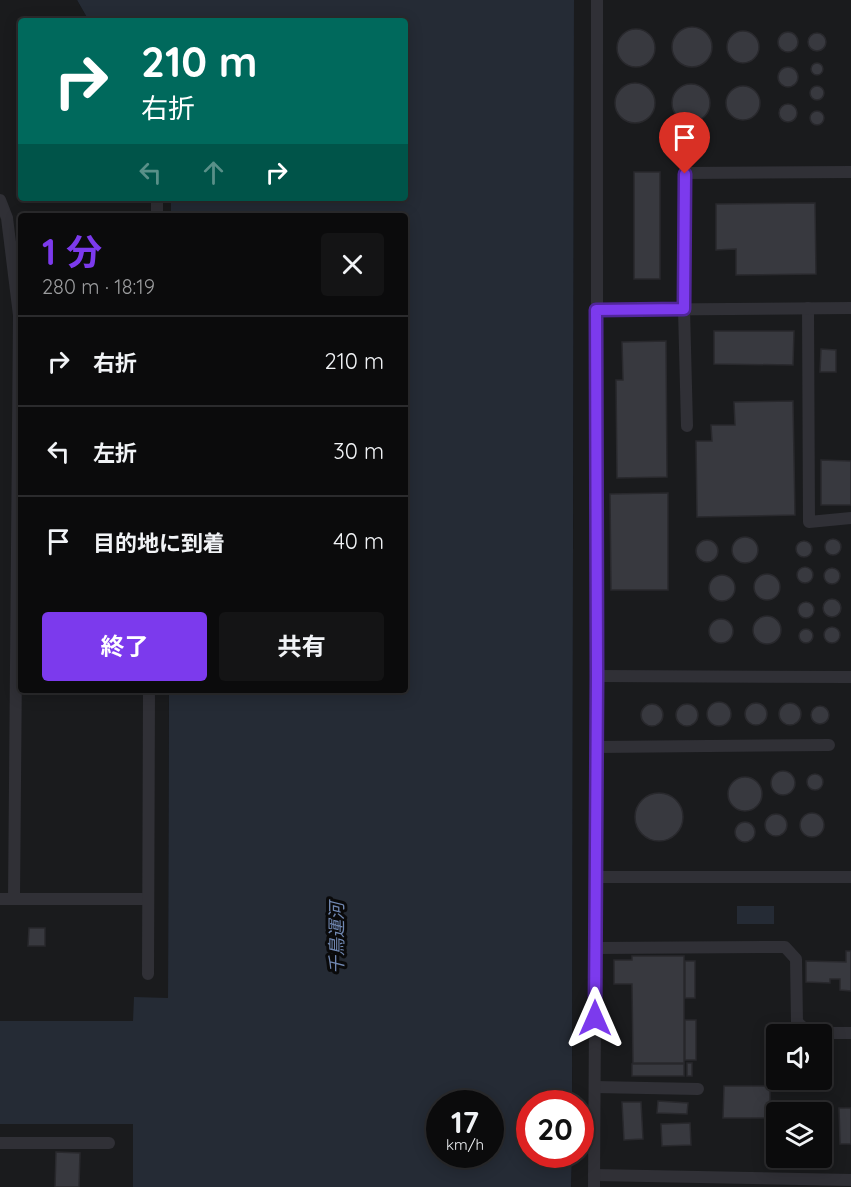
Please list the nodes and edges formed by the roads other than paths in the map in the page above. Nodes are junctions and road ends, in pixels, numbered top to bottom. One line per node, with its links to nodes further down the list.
1 (597, 0): 8 (lane)
2 (851, 172): 7 (lane)
3 (0, 200): 4 (lane)
4 (18, 307)
5 (808, 308): 6 (lane); 7 (lane); 10 (lane)
6 (851, 308)
7 (684, 309): 8 (lane); 9 (lane)
8 (596, 310): 12 (lane)
9 (687, 426)
10 (851, 518)
11 (18, 581): 20 (lane)
12 (597, 676): 13 (lane); 16 (lane)
13 (851, 677)
14 (149, 693): 21 (lane)
15 (829, 745): 16 (lane)
16 (597, 747): 17 (lane)
17 (597, 877): 18 (lane); 22 (lane)
18 (851, 877)
19 (0, 898): 20 (lane)
20 (14, 899): 21 (lane)
21 (148, 899): 23 (lane)
22 (596, 948): 24 (lane); 25 (lane)
23 (148, 974)
24 (851, 1034)
25 (595, 1088): 26 (lane); 30 (lane)
26 (698, 1089)
27 (0, 1143): 28 (lane)
28 (109, 1143)
29 (851, 1180): 30 (lane)
30 (594, 1181)

